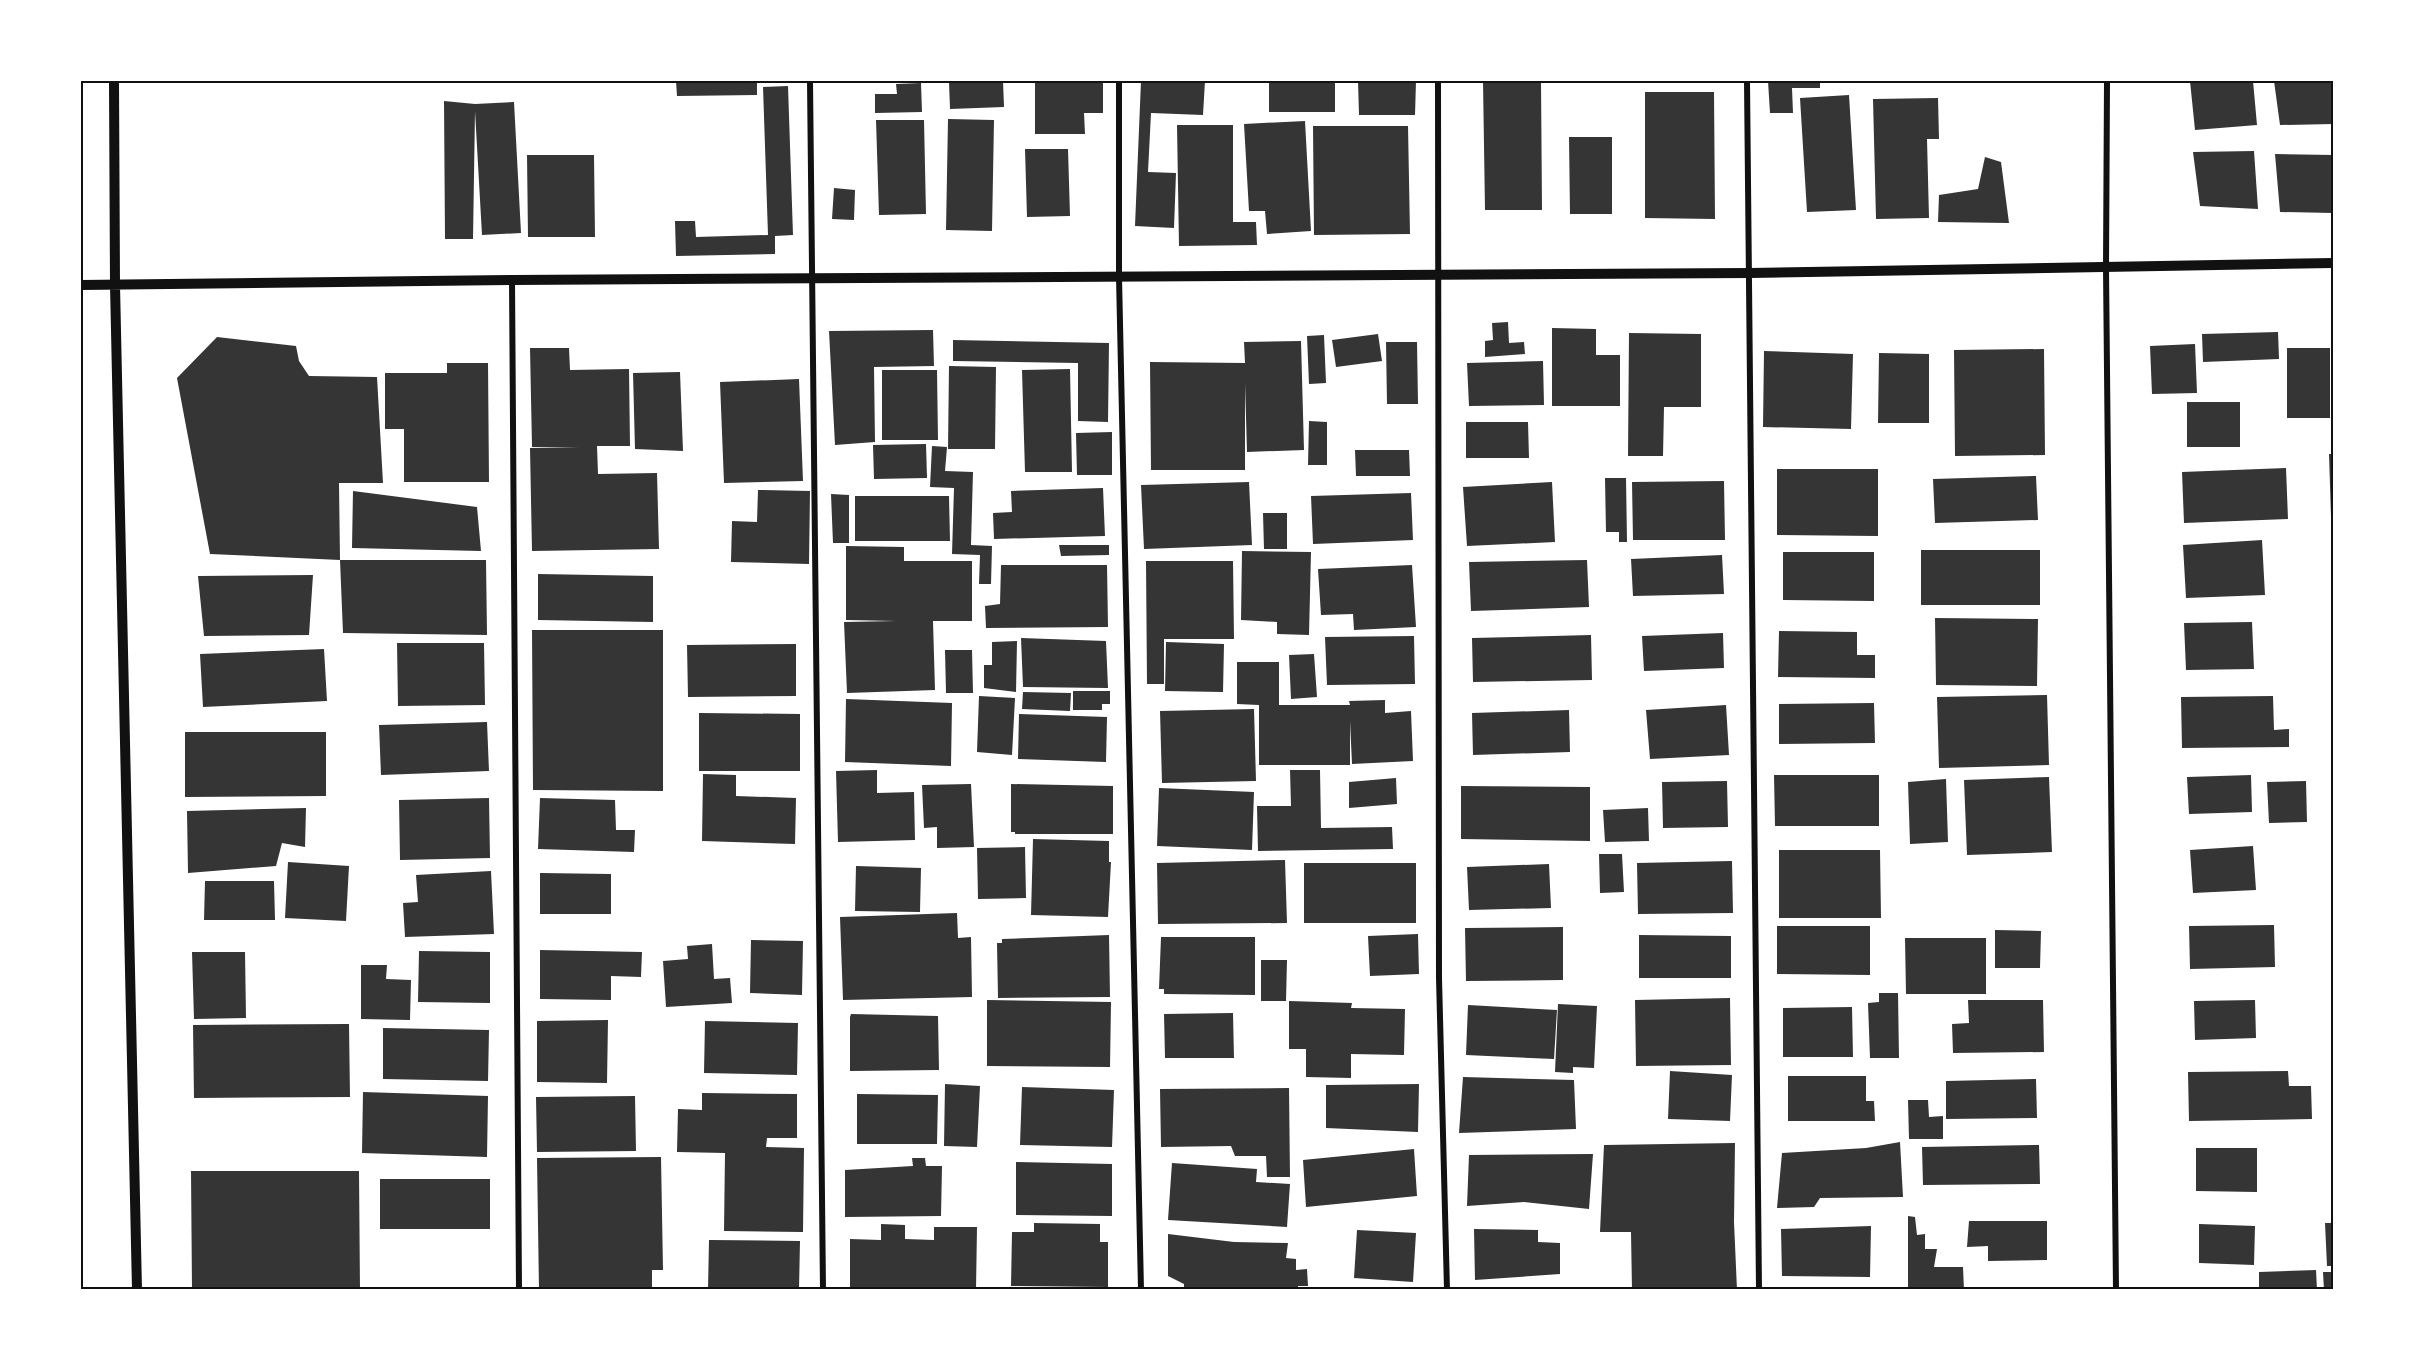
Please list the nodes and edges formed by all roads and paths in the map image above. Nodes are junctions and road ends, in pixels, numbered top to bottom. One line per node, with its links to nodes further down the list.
1 (114, 81): 15 (street)
2 (810, 81): 12 (street)
3 (1119, 81): 11 (street)
4 (1438, 81): 10 (street)
5 (1747, 81): 9 (street)
6 (2107, 81): 8 (street)
7 (2333, 263): 8 (street)
8 (2106, 268): 9 (street); 22 (street)
9 (1750, 273): 10 (street); 21 (street)
10 (1440, 276): 11 (street); 20 (street)
11 (1119, 277): 12 (street); 19 (street)
12 (812, 279): 13 (street); 18 (street)
13 (512, 280): 15 (street); 17 (street)
14 (81, 285): 15 (street)
15 (115, 285): 16 (street)
16 (137, 1290)
17 (519, 1290)
18 (823, 1290)
19 (1142, 1290)
20 (1447, 1290)
21 (1759, 1290)
22 (2116, 1290)

